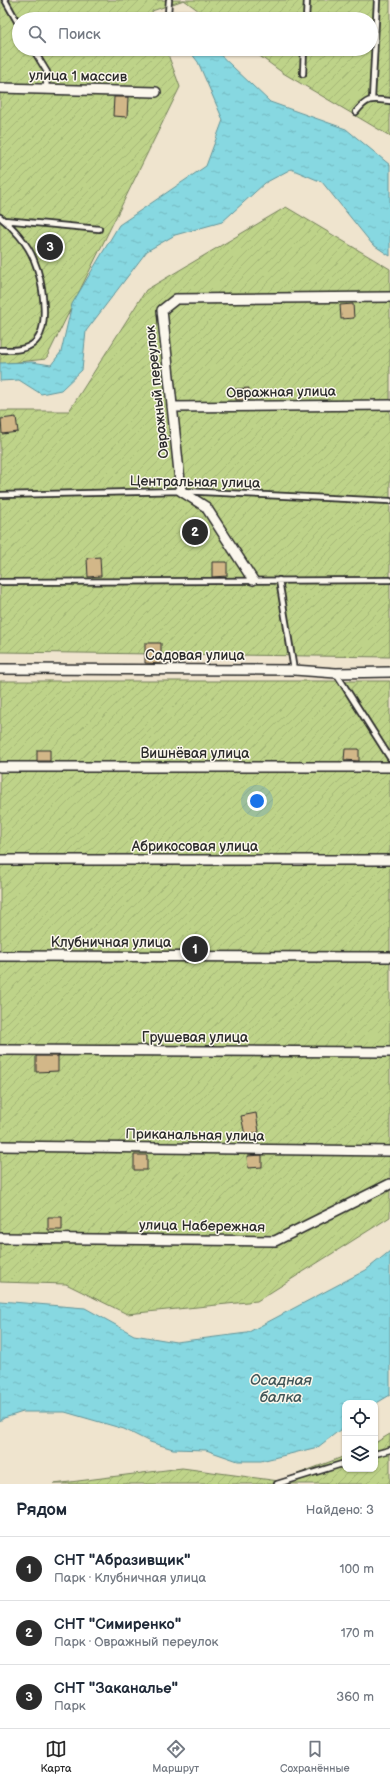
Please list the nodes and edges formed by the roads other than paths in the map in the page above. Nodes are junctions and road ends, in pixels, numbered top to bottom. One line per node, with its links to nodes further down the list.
1 (5, 0): 5 (lane)
2 (169, 0): 6 (lane)
3 (307, 0): 7 (lane)
4 (377, 0): 8 (lane)
5 (12, 12)
6 (168, 12)
7 (306, 12)
8 (376, 12)
9 (37, 56): 14 (lane)
10 (304, 56): 12 (lane)
11 (374, 56): 16 (lane)
12 (303, 74)
13 (0, 88): 14 (street, улица 1 массив)
14 (46, 89): 15 (street, улица 1 массив)
15 (156, 92)
16 (372, 99): 17 (lane); 18 (lane)
17 (390, 101)
18 (356, 112)
19 (2, 219): 20 (lane); 22 (lane)
20 (99, 229)
21 (390, 296): 24 (street, Овражный переулок)
22 (0, 350)
23 (390, 405): 24 (street, Овражная улица)
24 (172, 407): 25 (street, Овражный переулок)
25 (181, 491): 26 (lane, Центральная улица); 27 (lane, Центральная улица); 28 (street)
26 (0, 495)
27 (390, 500)
28 (253, 580): 29 (lane); 31 (lane)
29 (279, 580): 30 (lane); 33 (lane)
30 (390, 580)
31 (0, 582)
32 (0, 669): 33 (street, Садовая улица)
33 (294, 670): 35 (street, Садовая улица)
34 (390, 672): 35 (street, Садовая улица)
35 (336, 673): 36 (lane)
36 (390, 758)
37 (0, 767): 38 (street, Вишнёвая улица)
38 (390, 767)
39 (0, 860): 40 (street, Абрикосовая улица)
40 (390, 860)
41 (0, 956): 42 (street, Клубничная улица)
42 (390, 957)
43 (0, 1050): 44 (street, Грушевая улица)
44 (390, 1052)
45 (0, 1146): 46 (street, Приканальная улица)
46 (390, 1151)
47 (390, 1184): 48 (street, улица Набережная)
48 (0, 1238)
49 (390, 1450): 50 (lane)
50 (378, 1453)
51 (342, 1464): 52 (lane)
52 (277, 1484)

